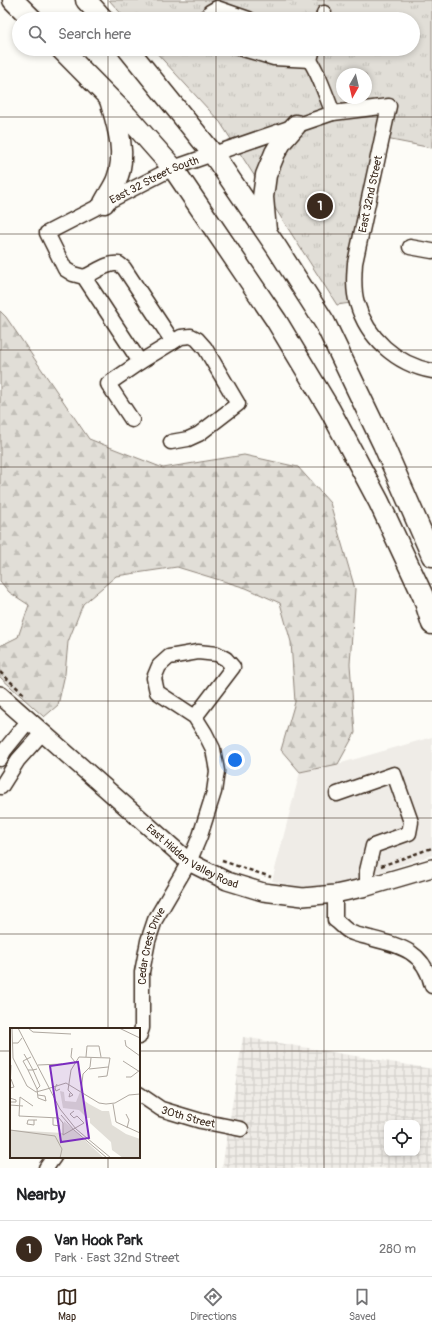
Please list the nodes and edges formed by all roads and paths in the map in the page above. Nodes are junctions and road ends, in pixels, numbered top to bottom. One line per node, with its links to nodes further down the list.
1 (13, 0): 3 (highway)
2 (86, 0): 4 (highway)
3 (25, 12)
4 (97, 12)
5 (210, 12): 6 (street)
6 (227, 12)
7 (68, 56): 12 (highway)
8 (134, 56): 16 (highway)
9 (271, 56): 10 (street)
10 (288, 56)
11 (309, 56): 13 (street)
12 (110, 98): 17 (highway); 18 (highway)
13 (333, 113): 14 (street, East 32nd Street); 25 (street, East 32nd Street)
14 (296, 125): 15 (street, East 32nd Street); 19 (highway)
15 (265, 136): 16 (street, East 32 Street South)
16 (213, 154): 17 (street, East 32 Street South); 19 (highway)
17 (174, 168): 18 (street, East 32 Street South); 29 (highway)
18 (104, 203): 22 (street, East 32 Street South)
19 (266, 233): 28 (highway)
20 (410, 247): 21 (street)
21 (432, 251)
22 (84, 277): 23 (street); 24 (street)
23 (172, 342): 24 (street); 27 (street)
24 (140, 362): 26 (street)
25 (432, 371)
26 (132, 420)
27 (171, 442)
28 (432, 556)
29 (432, 624)
30 (0, 695): 32 (main road, East Hidden Valley Road)
31 (194, 717): 31 (street); 37 (street, Cedar Crest Drive)
32 (29, 720): 33 (main road, East Hidden Valley Road); 34 (street)
33 (43, 732): 35 (street); 37 (main road, East Hidden Valley Road)
34 (0, 759)
35 (0, 789)
36 (338, 794): 39 (street)
37 (189, 862): 40 (main road, East Hidden Valley Road); 42 (street, Cedar Crest Drive)
38 (432, 868): 39 (main road, East Hidden Valley Road)
39 (367, 887): 40 (main road, East Hidden Valley Road)
40 (335, 894): 41 (street)
41 (432, 986)
42 (140, 1034)
43 (140, 1095): 44 (street, 30th Street)
44 (241, 1129)
45 (53, 1158): 46 (street)
46 (46, 1168)

